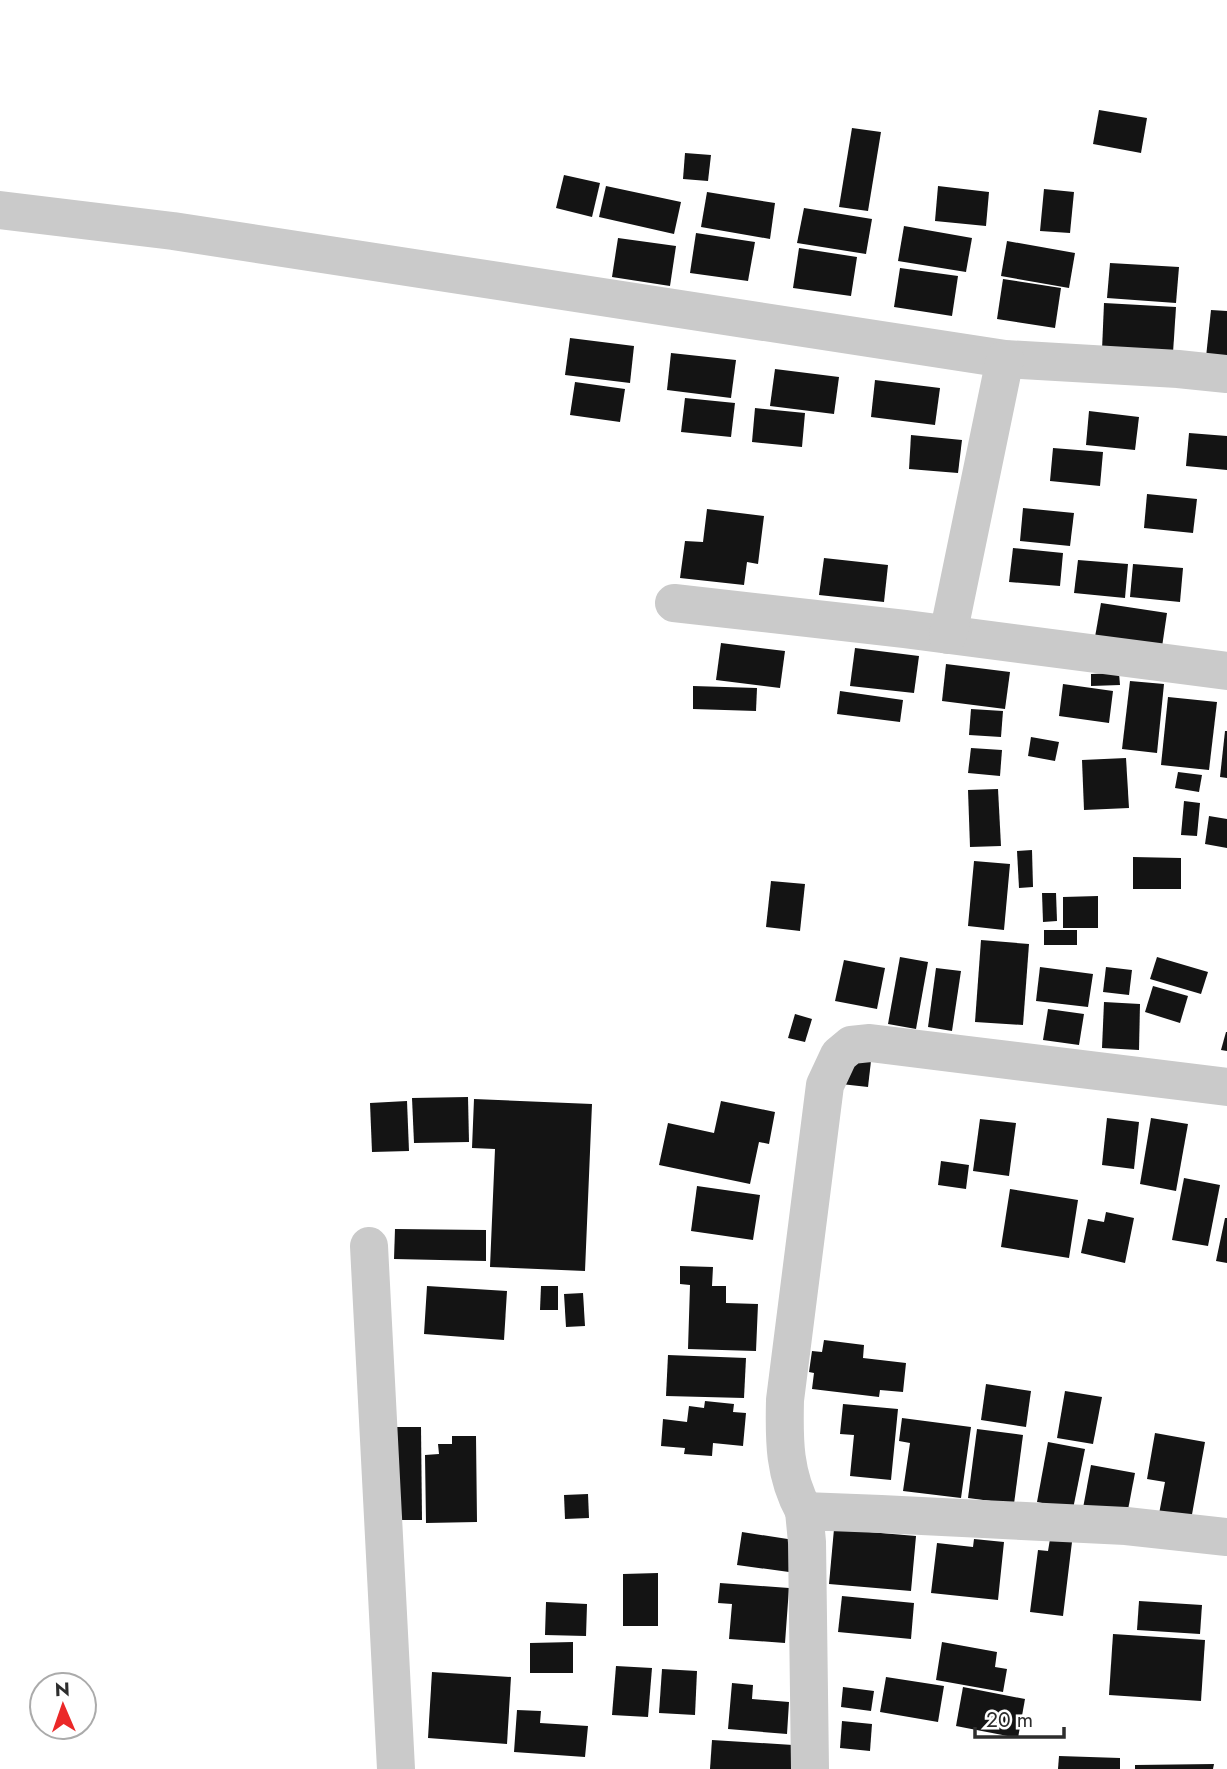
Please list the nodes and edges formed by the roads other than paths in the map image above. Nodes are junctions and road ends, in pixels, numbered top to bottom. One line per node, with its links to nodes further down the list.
1 (0, 210): 2 (street)
2 (1005, 359): 3 (street); 5 (street)
3 (1227, 374)
4 (674, 603): 5 (street)
5 (948, 635): 6 (street)
6 (1227, 671)
7 (1227, 1087): 9 (street)
8 (369, 1246): 11 (street)
9 (804, 1511): 10 (street); 12 (street)
10 (1227, 1537)
11 (396, 1769)
12 (810, 1769)

